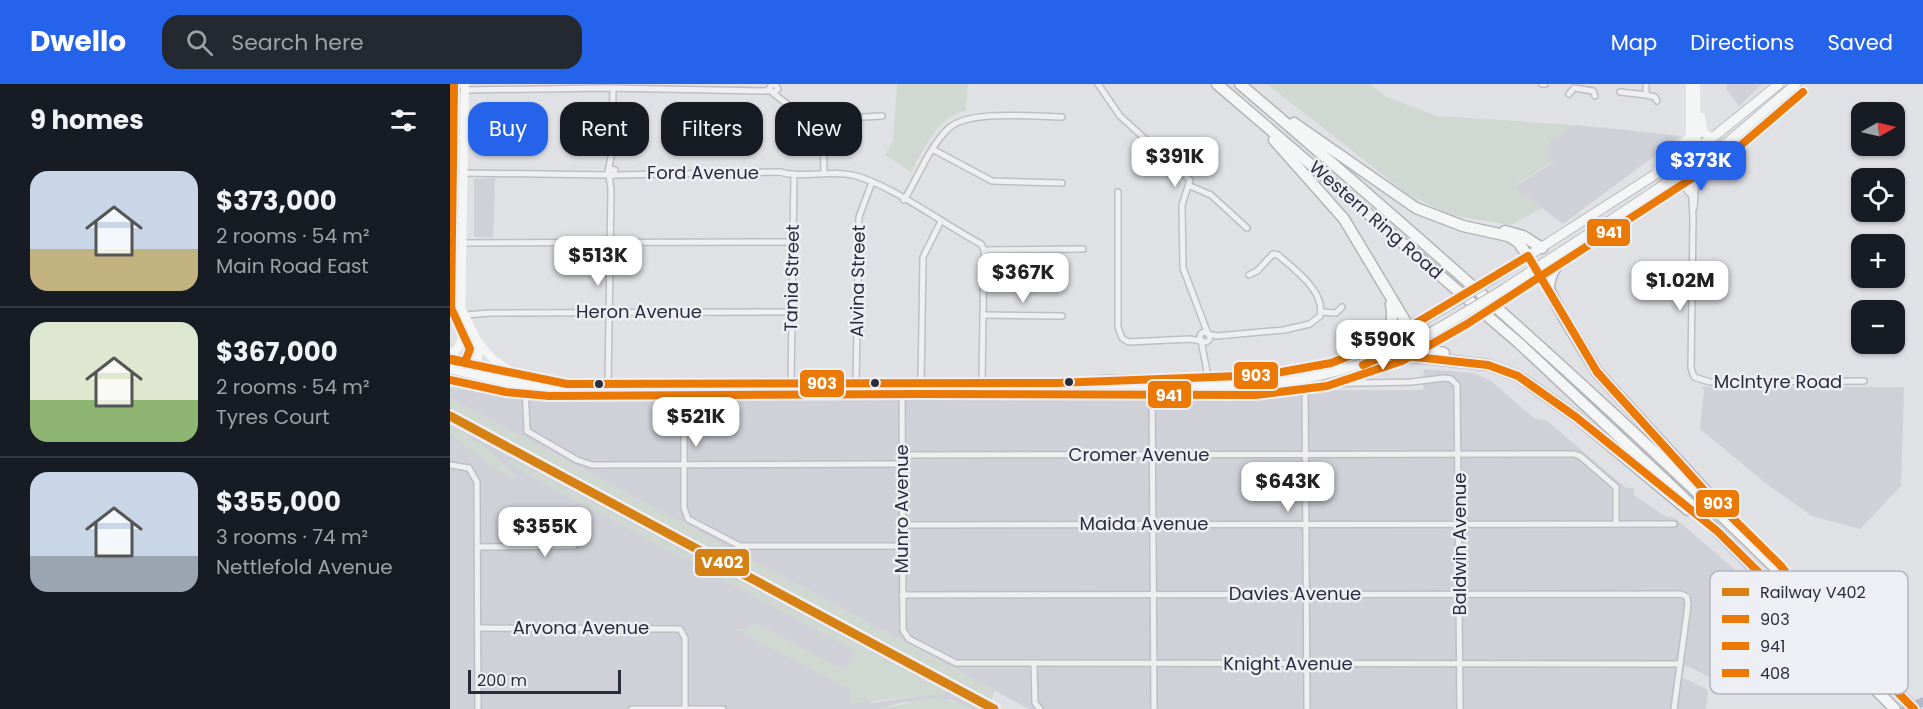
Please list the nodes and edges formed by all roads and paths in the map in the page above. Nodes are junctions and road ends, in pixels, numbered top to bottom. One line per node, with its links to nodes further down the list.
1 (1098, 84): 39 (street)
2 (1217, 84): 61 (highway); 112 (highway, Western Ring Road)
3 (1240, 84): 48 (highway); 105 (highway, Western Ring Road)
4 (1646, 84): 16 (street)
5 (1690, 84): 23 (street)
6 (1696, 84): 26 (street); 28 (street)
7 (1779, 84): 26 (main road)
8 (1796, 84): 30 (main road)
9 (1584, 86): 15 (street); 17 (street)
10 (464, 87): 13 (street); 25 (street)
11 (660, 87): 12 (street); 13 (street)
12 (774, 87): 19 (street)
13 (613, 91): 31 (street)
14 (1620, 92): 16 (street)
15 (1569, 94)
16 (1646, 95): 18 (street)
17 (1595, 96)
18 (1657, 101)
19 (786, 102)
20 (882, 116): 21 (street)
21 (862, 117)
22 (1062, 117): 27 (street)
23 (1689, 136): 28 (street); 35 (street)
24 (450, 138): 25 (street)
25 (464, 138): 33 (street)
26 (1712, 138): 28 (main road)
27 (934, 150): 38 (street); 42 (street)
28 (1693, 151): 30 (main road); 35 (main road)
29 (824, 156): 32 (street)
30 (1693, 164): 36 (main road); 41 (street); 43 (street)
31 (612, 172): 33 (street, Ford Avenue); 34 (street, Ford Avenue); 52 (street)
32 (824, 172): 34 (street, Ford Avenue); 37 (street, Ford Avenue)
33 (463, 173): 45 (street)
34 (794, 174): 50 (street, Tania Street)
35 (1650, 177): 53 (main road)
36 (1671, 180): 41 (street); 47 (main road)
37 (872, 182): 42 (street, Ford Avenue); 96 (street, Alvina Street)
38 (1062, 183)
39 (1190, 186): 49 (street); 71 (street)
40 (1118, 192): 71 (street)
41 (1690, 195): 43 (street)
42 (904, 200): 46 (street, Ford Avenue)
43 (1692, 218): 85 (street, McIntyre Road)
44 (450, 220): 45 (street)
45 (462, 220): 51 (street)
46 (941, 221): 55 (street, Ford Avenue); 91 (street)
47 (1606, 223): 57 (main road); 59 (highway)
48 (1463, 226): 53 (highway); 56 (highway)
49 (1247, 228)
50 (793, 242): 52 (street); 65 (street, Tania Street)
51 (462, 243): 52 (street); 63 (street)
52 (610, 243): 64 (street)
53 (1542, 248): 56 (main road)
54 (1083, 249): 55 (street)
55 (984, 250): 67 (street)
56 (1528, 256): 57 (main road); 69 (main road, bridge)
57 (1537, 267): 59 (highway); 72 (main road, bridge)
58 (1249, 275): 66 (street)
59 (1549, 288): 105 (highway)
60 (450, 301): 63 (street, Heron Avenue)
61 (1391, 301): 69 (highway); 75 (highway)
62 (1342, 307): 66 (street)
63 (463, 309): 64 (street, Heron Avenue); 70 (street); 73 (street)
64 (609, 312): 65 (street, Heron Avenue); 94 (street)
65 (791, 312): 89 (street, Tania Street)
66 (1321, 312): 71 (street)
67 (984, 315): 68 (street); 92 (street)
68 (1062, 316)
69 (1410, 329): 72 (main road); 75 (main road)
70 (464, 332): 74 (street); 80 (street)
71 (1204, 337): 87 (street)
72 (1419, 340): 76 (main road); 78 (highway)
73 (480, 343): 80 (street); 83 (street)
74 (450, 354)
75 (1354, 356): 81 (main road)
76 (1384, 357): 78 (highway); 79 (main road)
77 (450, 360): 80 (main road)
78 (1488, 365): 112 (highway)
79 (1360, 366): 81 (main road); 84 (main road); 88 (street)
80 (473, 368): 82 (main road); 83 (main road); 97 (main road)
81 (1312, 368): 84 (main road)
82 (450, 369)
83 (515, 375): 93 (main road)
84 (1303, 380): 87 (main road); 88 (street); 101 (street)
85 (1864, 381)
86 (1152, 382): 87 (main road); 92 (main road); 100 (street)
87 (1209, 382)
88 (1364, 382): 98 (street, Baldwin Avenue)
89 (791, 383): 95 (main road); 96 (main road)
90 (902, 383): 91 (main road); 96 (main road); 99 (street, Munro Avenue)
91 (921, 383): 92 (main road)
92 (982, 383)
93 (567, 384): 94 (main road); 97 (main road)
94 (608, 384): 95 (main road)
95 (684, 384): 104 (street)
96 (856, 384)
97 (525, 385): 104 (street)
98 (1459, 454): 101 (street, Cromer Avenue); 107 (street, Baldwin Avenue); 108 (street, Cromer Avenue)
99 (902, 455): 100 (street, Cromer Avenue); 102 (street, Munro Avenue)
100 (1153, 455): 101 (street, Cromer Avenue); 106 (street)
101 (1305, 455): 111 (street)
102 (902, 464): 104 (street); 110 (street, Munro Avenue)
103 (450, 465): 115 (street)
104 (684, 465): 114 (street)
105 (1720, 511): 117 (highway)
106 (1153, 524): 110 (street, Maida Avenue); 111 (street, Maida Avenue); 118 (street)
107 (1459, 524): 108 (street, Maida Avenue); 111 (street, Maida Avenue); 119 (street, Baldwin Avenue)
108 (1616, 524): 109 (street, Maida Avenue)
109 (1674, 524)
110 (902, 525): 114 (street, Munro Avenue)
111 (1306, 525): 121 (street)
112 (1717, 531): 116 (highway, Western Ring Road)
113 (574, 546): 115 (street)
114 (902, 546): 120 (street, Munro Avenue)
115 (478, 547): 122 (street)
116 (1757, 571)
117 (1785, 571)
118 (1153, 594): 120 (street, Davies Avenue); 121 (street, Davies Avenue); 125 (street)
119 (1460, 594): 121 (street, Davies Avenue); 127 (street, Baldwin Avenue); 128 (street, Davies Avenue)
120 (902, 595): 123 (street, Munro Avenue)
121 (1306, 595): 126 (street)
122 (478, 628): 131 (street); 133 (street, Arvona Avenue)
123 (904, 634): 124 (street, Knight Avenue)
124 (1034, 664): 125 (street, Knight Avenue); 135 (street)
125 (1154, 664): 126 (street, Knight Avenue); 136 (street)
126 (1306, 664): 127 (street, Knight Avenue); 137 (street)
127 (1460, 664): 128 (street, Knight Avenue); 138 (street, Baldwin Avenue)
128 (1680, 664): 139 (street)
129 (1879, 694): 140 (highway, Western Ring Road)
130 (1899, 694): 141 (highway)
131 (478, 709)
132 (632, 709): 133 (street)
133 (685, 709): 134 (street)
134 (723, 709)
135 (1040, 709)
136 (1154, 709)
137 (1306, 709)
138 (1460, 709)
139 (1674, 709)
140 (1894, 709)
141 (1914, 709)

